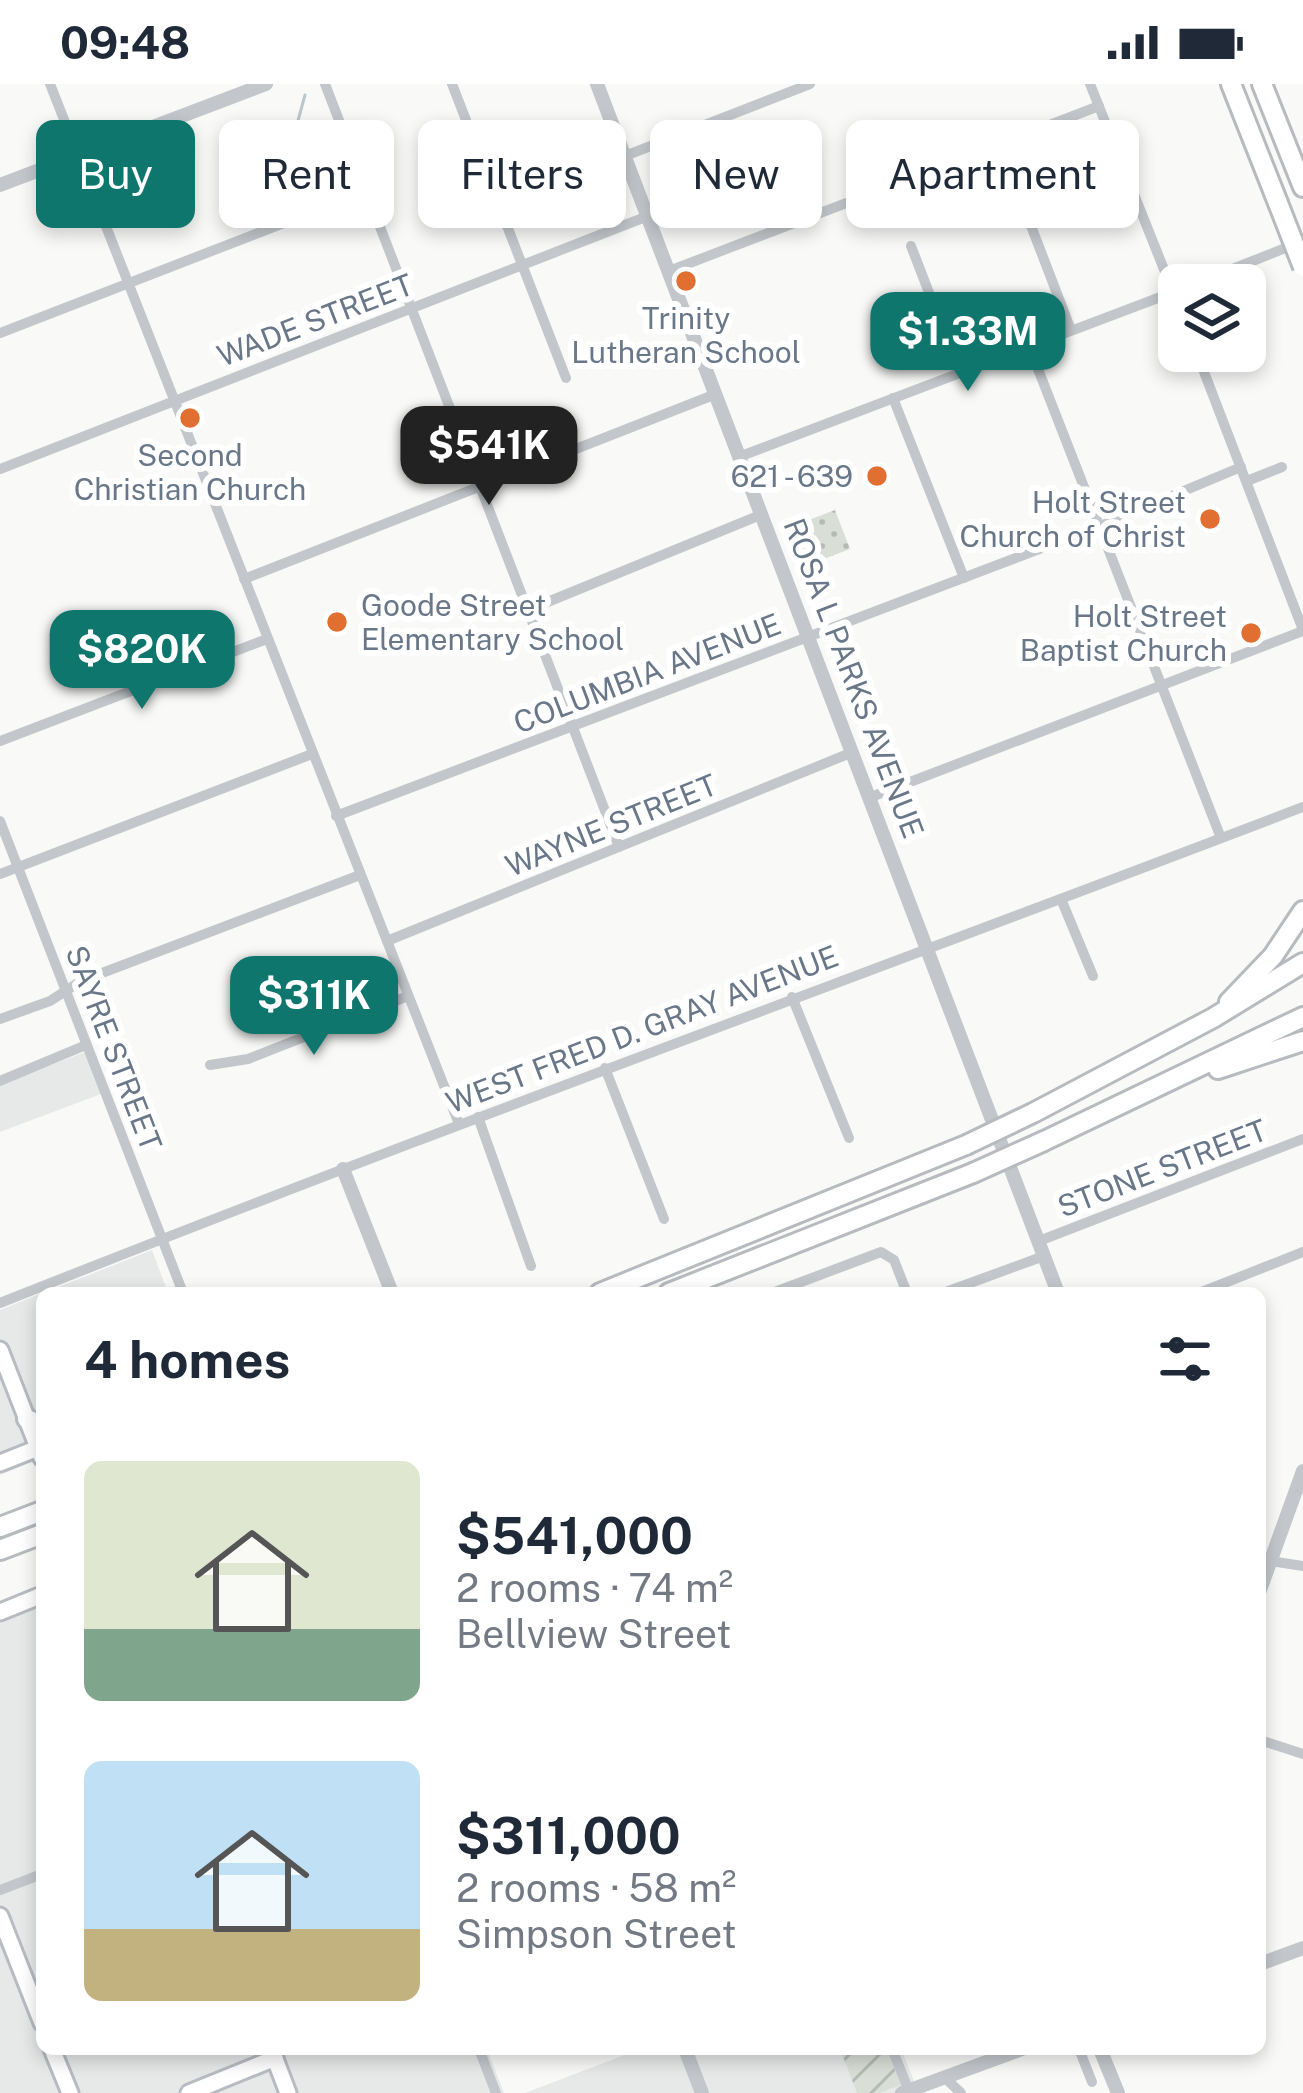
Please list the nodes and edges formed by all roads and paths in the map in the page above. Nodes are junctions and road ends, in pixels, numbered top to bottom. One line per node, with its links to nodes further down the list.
1 (50, 84): 11 (street)
2 (266, 84): 12 (street)
3 (325, 84): 13 (street)
4 (452, 84): 31 (street)
5 (597, 84): 14 (street, ROSA L PARKS AVENUE)
6 (810, 84): 16 (street)
7 (1090, 84): 10 (street)
8 (1231, 84): 32 (highway, bridge)
9 (1262, 84): 20 (highway)
10 (1099, 106): 15 (street); 29 (street)
11 (64, 120)
12 (169, 120)
13 (338, 120)
14 (611, 120)
15 (1063, 120)
16 (626, 156)
17 (626, 159): 22 (street, ROSA L PARKS AVENUE)
18 (36, 171): 19 (street)
19 (0, 185)
20 (1303, 187)
21 (846, 204): 33 (street)
22 (648, 216): 31 (street, WADE STREET); 33 (street, ROSA L PARKS AVENUE)
23 (105, 228): 34 (street)
24 (271, 228): 34 (street)
25 (378, 228): 36 (street)
26 (1032, 228): 37 (street)
27 (1303, 241): 30 (street)
28 (911, 246): 41 (street)
29 (1165, 264)
30 (1245, 264)
31 (522, 266): 36 (street, WADE STREET); 42 (street)
32 (1303, 267)
33 (670, 272): 43 (street, ROSA L PARKS AVENUE)
34 (127, 284): 38 (street); 45 (street)
35 (1158, 298): 37 (street)
36 (410, 308): 45 (street, WADE STREET); 51 (street)
37 (1072, 330): 39 (street)
38 (0, 333)
39 (1028, 346): 41 (street); 53 (street)
40 (1204, 372): 47 (street)
41 (960, 373): 44 (street)
42 (566, 378)
43 (716, 394): 46 (street, ROSA L PARKS AVENUE); 51 (street)
44 (893, 398): 46 (street); 54 (street)
45 (174, 400): 49 (street, WADE STREET); 55 (street)
46 (741, 456): 52 (street, ROSA L PARKS AVENUE)
47 (1241, 467): 50 (street); 53 (street, COLUMBIA AVENUE)
48 (1282, 467): 50 (street)
49 (0, 469)
50 (1246, 481): 56 (street)
51 (481, 487): 55 (street); 57 (street)
52 (763, 514): 57 (street); 59 (street, ROSA L PARKS AVENUE)
53 (1100, 526): 54 (street, COLUMBIA AVENUE); 61 (street)
54 (964, 578): 59 (street, COLUMBIA AVENUE)
55 (244, 579): 60 (street)
56 (1297, 596): 58 (street)
57 (528, 610): 62 (street)
58 (1303, 631): 61 (street)
59 (809, 636): 62 (street, COLUMBIA AVENUE); 64 (street, ROSA L PARKS AVENUE)
60 (266, 639): 63 (street); 65 (street)
61 (1162, 687): 66 (street); 70 (street)
62 (571, 727): 68 (street, COLUMBIA AVENUE); 71 (street)
63 (0, 741)
64 (853, 752): 66 (street, ROSA L PARKS AVENUE); 71 (street, WAYNE STREET)
65 (312, 754): 68 (street); 72 (street)
66 (871, 797): 78 (street, ROSA L PARKS AVENUE)
67 (1303, 807): 70 (street, WEST FRED D. GRAY AVENUE)
68 (336, 816): 74 (street)
69 (0, 821): 72 (street, SAYRE STREET)
70 (1221, 838): 75 (street, WEST FRED D. GRAY AVENUE)
71 (619, 847): 77 (street, WAYNE STREET)
72 (18, 868): 73 (street); 81 (street, SAYRE STREET)
73 (0, 874)
74 (360, 874): 77 (street); 81 (street)
75 (1061, 899): 78 (street, WEST FRED D. GRAY AVENUE); 80 (street)
76 (1303, 910): 85 (highway)
77 (387, 940): 82 (street)
78 (928, 949): 83 (street, WEST FRED D. GRAY AVENUE); 100 (street, ROSA L PARKS AVENUE)
79 (1303, 963): 85 (highway)
80 (1093, 976)
81 (66, 991): 86 (street); 88 (street, SAYRE STREET)
82 (408, 997): 89 (street); 94 (street)
83 (792, 997): 90 (street, WEST FRED D. GRAY AVENUE); 95 (street)
84 (1303, 1017): 92 (highway)
85 (1213, 1018): 106 (highway, bridge)
86 (0, 1019)
87 (1303, 1041): 92 (highway)
88 (86, 1045): 91 (street); 99 (street, SAYRE STREET)
89 (210, 1065)
90 (605, 1068): 93 (street, WEST FRED D. GRAY AVENUE); 98 (street)
91 (0, 1081)
92 (1145, 1094): 107 (highway, bridge)
93 (478, 1117): 94 (street, WEST FRED D. GRAY AVENUE); 102 (street)
94 (459, 1124): 97 (street, WEST FRED D. GRAY AVENUE)
95 (849, 1138)
96 (1303, 1139): 100 (street, STONE STREET)
97 (343, 1169): 99 (street, WEST FRED D. GRAY AVENUE); 105 (street)
98 (664, 1219)
99 (162, 1240): 103 (street, WEST FRED D. GRAY AVENUE); 104 (street, SAYRE STREET)
100 (1041, 1248): 110 (street, STONE STREET); 111 (street, ROSA L PARKS AVENUE)
101 (1303, 1252): 112 (street)
102 (531, 1266)
103 (41, 1287)
104 (181, 1287)
105 (390, 1287)
106 (615, 1287)
107 (684, 1287)
108 (788, 1287): 109 (street)
109 (906, 1287)
110 (956, 1287)
111 (1056, 1287)
112 (1214, 1287)
113 (36, 1289): 114 (street, WEST FRED D. GRAY AVENUE)
114 (0, 1303)
115 (0, 1350): 116 (main road)
116 (34, 1422)
117 (36, 1452): 118 (main road)
118 (0, 1463)
119 (1303, 1471): 124 (street)
120 (36, 1513): 121 (highway)
121 (0, 1527)
122 (36, 1536): 123 (highway)
123 (0, 1550)
124 (1266, 1561)
125 (1266, 1563): 126 (street)
126 (1303, 1566)
127 (36, 1597): 128 (main road)
128 (0, 1612)
129 (1266, 1742): 130 (street)
130 (1303, 1754)
131 (36, 1876): 132 (street)
132 (0, 1890)
133 (0, 1916): 136 (main road)
134 (1303, 1948): 135 (street)
135 (1266, 1962)
136 (36, 2008)
137 (54, 2055): 150 (main road)
138 (271, 2055): 151 (main road)
139 (273, 2055): 152 (main road)
140 (480, 2055): 153 (street)
141 (687, 2055): 154 (street)
142 (894, 2055): 149 (street)
143 (1005, 2055): 147 (street)
144 (1081, 2055): 148 (street)
145 (1102, 2055): 146 (street)
146 (1111, 2076): 148 (street); 156 (street)
147 (944, 2077): 149 (street); 155 (street)
148 (1089, 2088)
149 (906, 2092)
150 (70, 2093)
151 (189, 2093)
152 (288, 2093)
153 (496, 2093)
154 (702, 2093)
155 (961, 2093)
156 (1118, 2093)

